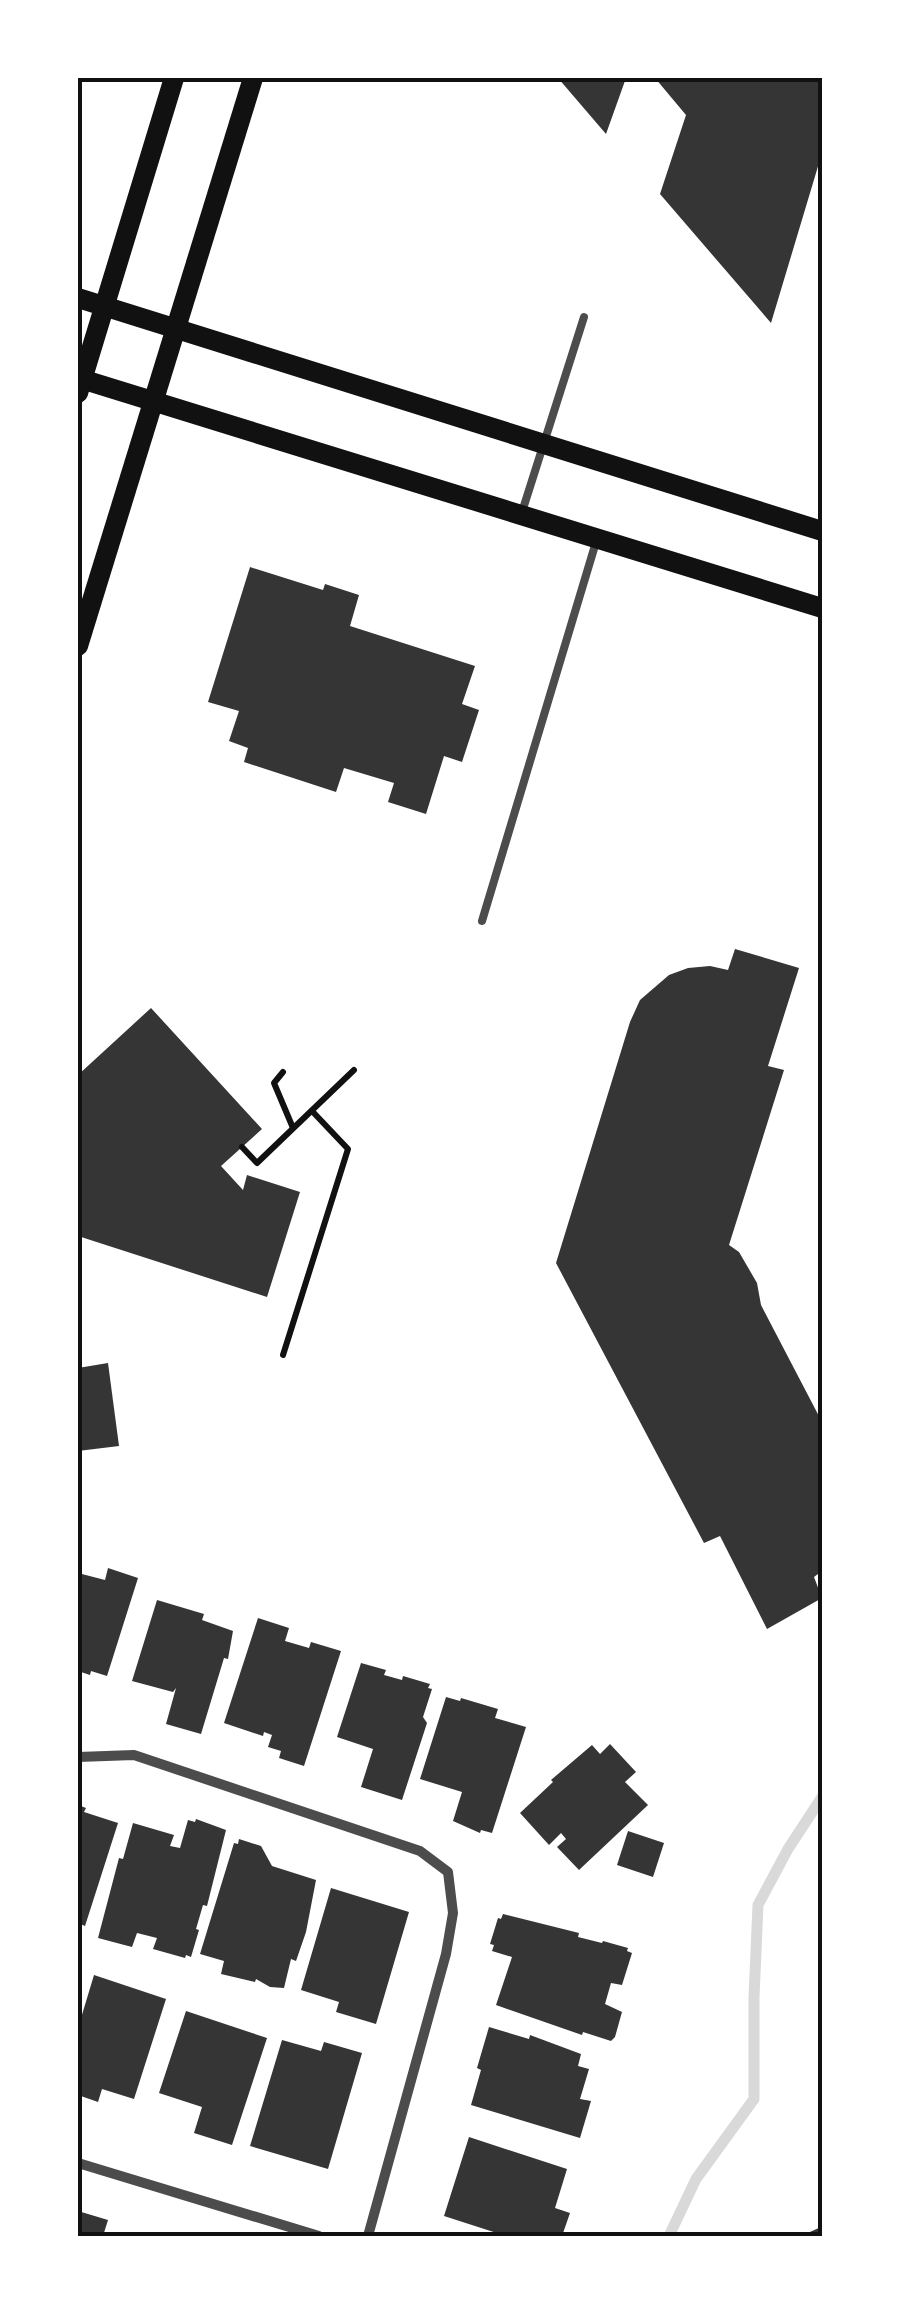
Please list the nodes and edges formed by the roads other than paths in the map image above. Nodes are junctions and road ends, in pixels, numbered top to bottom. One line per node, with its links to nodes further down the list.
1 (174, 78): 4 (main road)
2 (253, 78): 6 (main road)
3 (78, 298): 4 (main road)
4 (104, 306): 6 (main road); 7 (main road)
5 (584, 316): 9 (lane)
6 (175, 329): 8 (main road); 9 (main road)
7 (79, 384): 8 (main road)
8 (152, 403): 10 (main road); 14 (main road)
9 (546, 444): 10 (lane); 11 (main road)
10 (520, 516): 12 (main road)
11 (822, 531)
12 (596, 539): 13 (main road); 15 (lane)
13 (822, 608)
14 (78, 646)
15 (482, 921)
16 (78, 1757): 19 (street)
17 (78, 2162): 18 (street)
18 (319, 2236)
19 (368, 2236)

